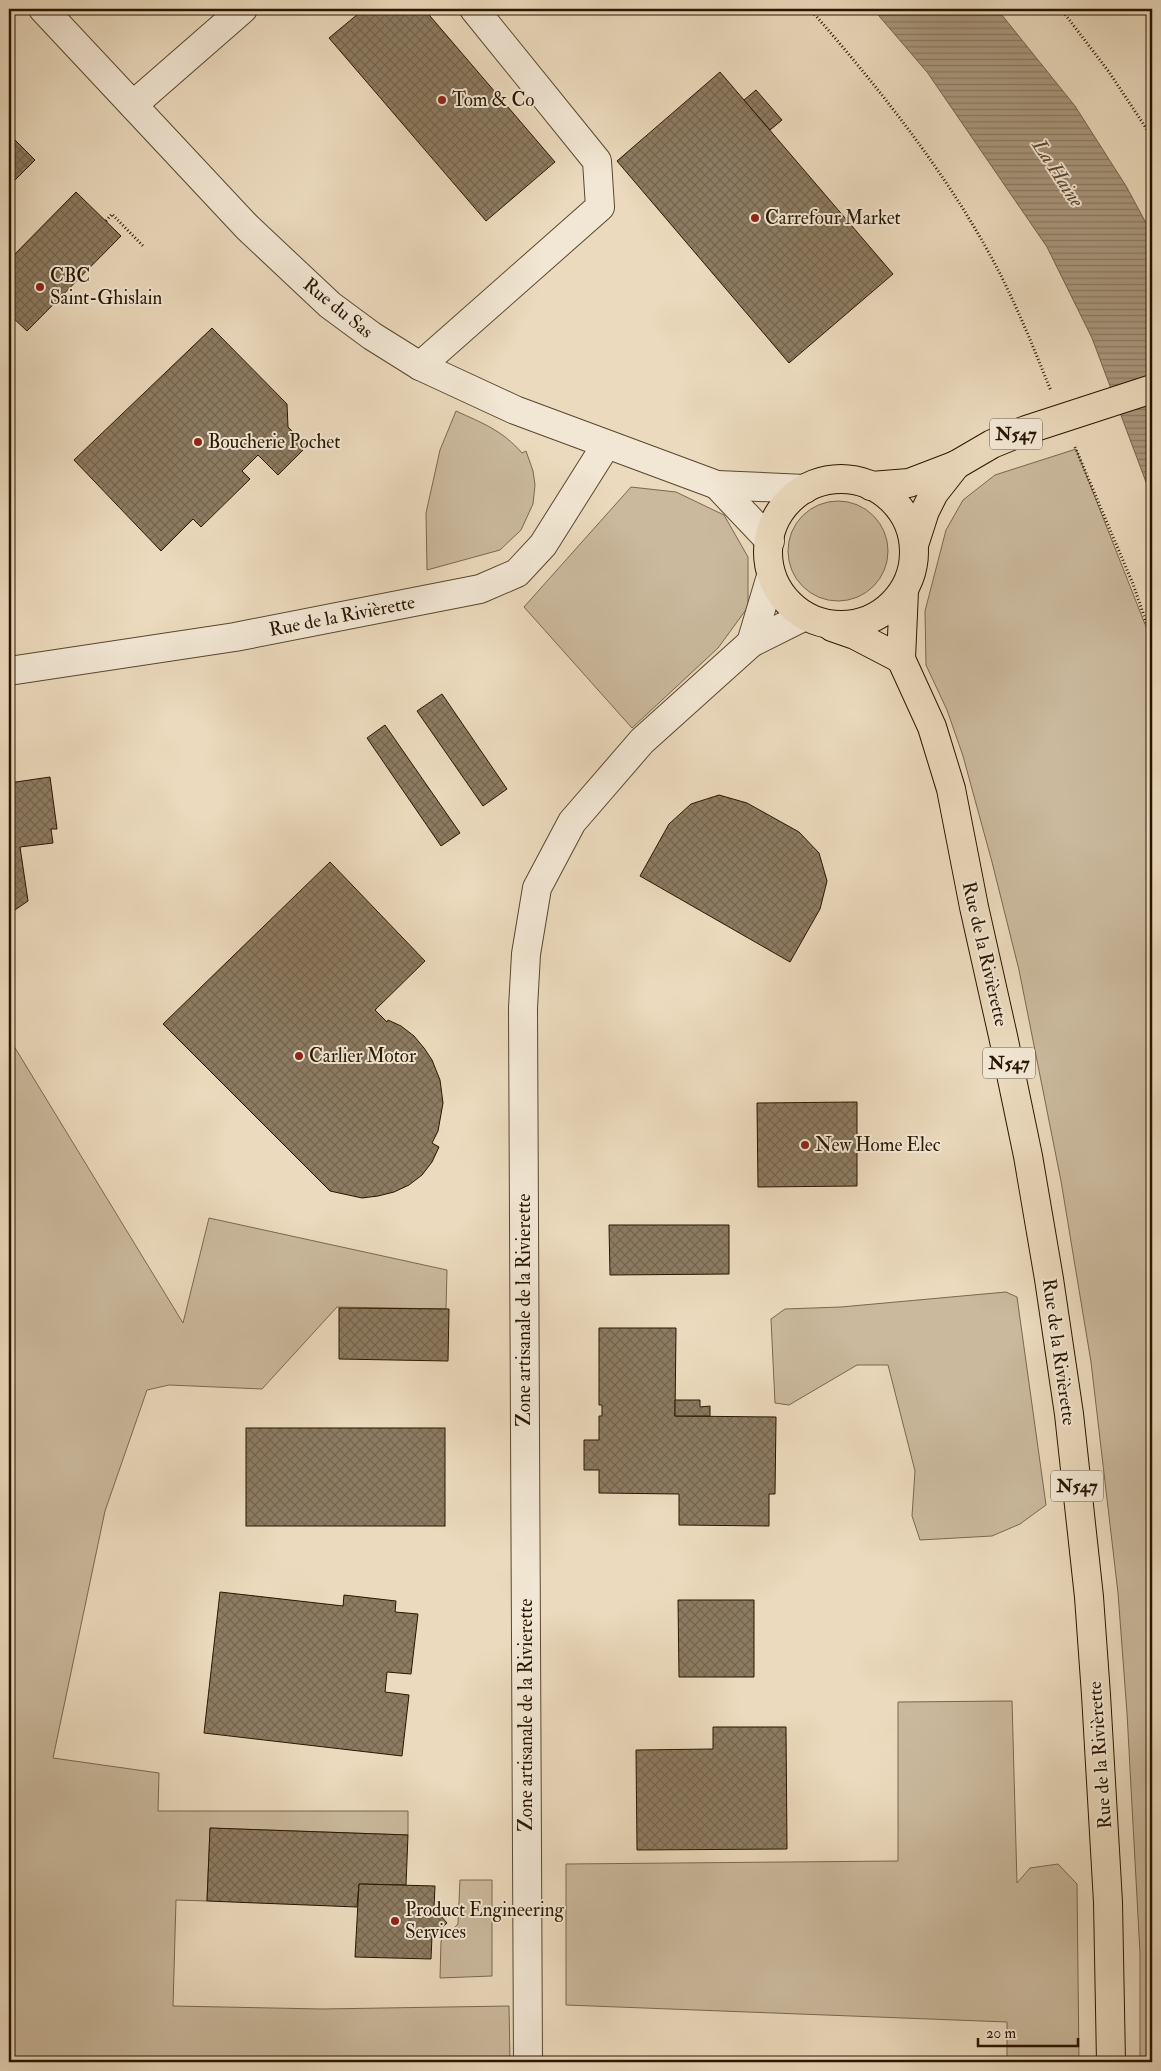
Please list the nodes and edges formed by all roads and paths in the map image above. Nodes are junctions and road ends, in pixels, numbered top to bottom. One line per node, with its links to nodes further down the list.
1 (43, 9): 6 (street, Rue du Sas)
2 (243, 9): 6 (street)
3 (474, 9): 10 (street)
4 (810, 9): 12 (path)
5 (1060, 9): 7 (path)
6 (133, 105): 10 (street, Rue du Sas)
7 (1152, 137)
8 (106, 221): 9 (path)
9 (143, 246)
10 (420, 366): 13 (street, Rue du Sas)
11 (1152, 389): 12 (main road, N547)
12 (1071, 414): 14 (main road, N547); 23 (path)
13 (606, 445): 15 (street, Rue du Sas); 26 (street, Rue de la Rivièrette)
14 (956, 465): 16 (main road, N547); 19 (main road, N547)
15 (717, 485): 17 (street, Rue du Sas); 18 (street, Rue du Sas)
16 (871, 486): 17 (main road); 19 (main road)
17 (805, 489): 18 (main road)
18 (770, 541): 20 (main road)
19 (914, 545): 21 (main road)
20 (771, 576): 22 (main road); 24 (street)
21 (904, 591): 22 (main road); 25 (main road, Rue de la Rivièrette / N547)
22 (815, 620): 24 (street, Zone artisanale de la Rivierette); 25 (main road)
23 (1152, 639)
24 (751, 643): 27 (street, Zone artisanale de la Rivierette)
25 (901, 659): 28 (main road, Rue de la Rivièrette / N547)
26 (9, 672)
27 (528, 2062)
28 (1111, 2062)

